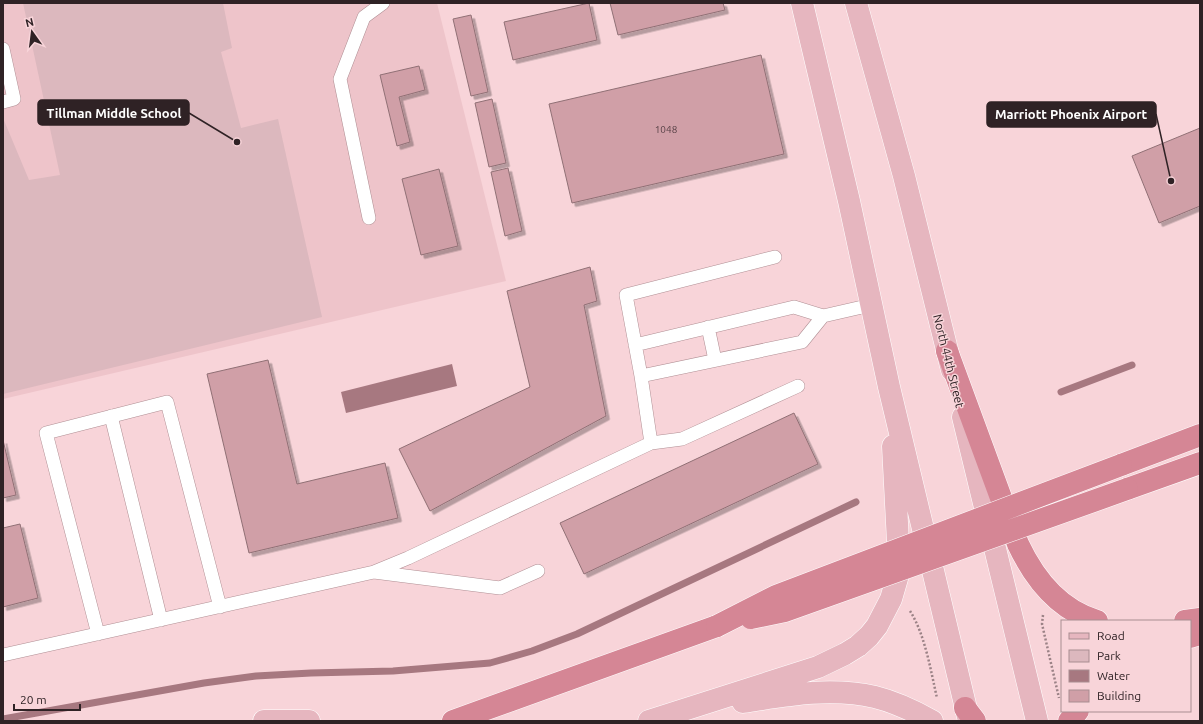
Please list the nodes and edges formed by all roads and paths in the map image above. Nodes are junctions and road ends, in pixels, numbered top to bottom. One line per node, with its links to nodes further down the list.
1 (383, 3): 8 (lane)
2 (802, 3): 5 (main road)
3 (817, 3): 5 (main road)
4 (856, 3): 14 (main road, North 44th Street)
5 (807, 26): 10 (main road)
6 (3, 49): 7 (lane)
7 (3, 102)
8 (368, 218)
9 (775, 257): 13 (lane)
10 (871, 305): 11 (lane); 18 (main road)
11 (823, 316): 12 (lane); 15 (lane)
12 (708, 327): 13 (lane); 15 (lane)
13 (635, 344): 16 (lane)
14 (947, 351): 29 (highway); 33 (main road, North 44th Street)
15 (716, 360): 16 (lane)
16 (641, 376): 21 (lane)
17 (798, 386): 21 (lane)
18 (889, 388): 37 (main road); 41 (main road)
19 (111, 416): 26 (lane); 28 (lane); 31 (lane)
20 (1200, 435): 30 (highway, bridge)
21 (651, 443): 24 (lane)
22 (1200, 463): 30 (highway, bridge)
23 (538, 571): 24 (lane)
24 (374, 572): 26 (lane)
25 (907, 606): 34 (path)
26 (220, 607): 28 (lane)
27 (1043, 613): 35 (path)
28 (161, 620): 31 (lane)
29 (1094, 620)
30 (717, 626): 40 (highway)
31 (98, 634): 32 (lane)
32 (3, 655)
33 (1028, 686): 43 (main road); 44 (main road, North 44th Street)
34 (937, 699)
35 (1060, 700)
36 (1077, 712): 45 (highway)
37 (970, 717)
38 (264, 721): 39 (main road)
39 (309, 721)
40 (453, 721)
41 (650, 721): 42 (main road)
42 (932, 721)
43 (1028, 721)
44 (1037, 721)
45 (1069, 721)

